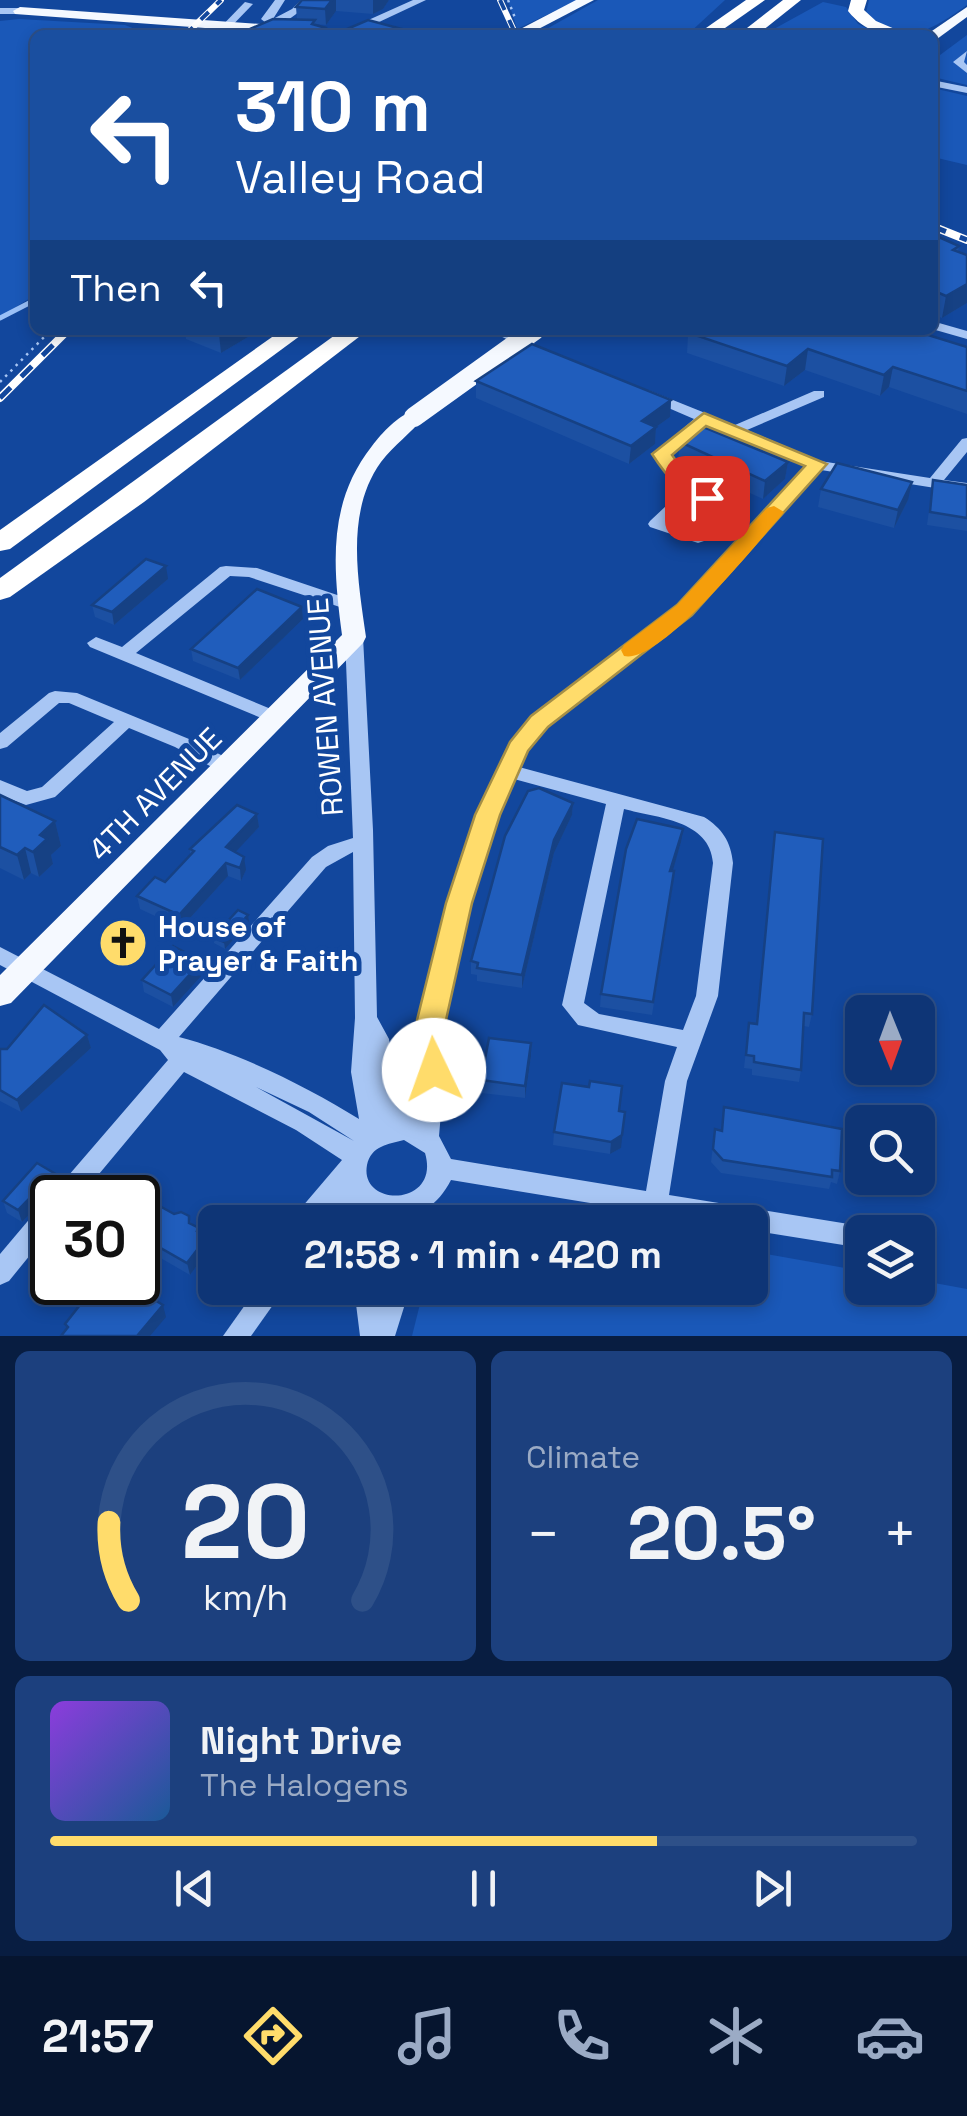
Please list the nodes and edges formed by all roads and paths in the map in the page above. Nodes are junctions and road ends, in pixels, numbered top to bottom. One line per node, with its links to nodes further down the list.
1 (280, 0): 19 (street)
2 (306, 0): 19 (street)
3 (421, 0): 21 (street)
4 (508, 0): 22 (path)
5 (588, 0): 23 (main road)
6 (738, 0): 24 (highway)
7 (757, 0): 25 (highway)
8 (793, 0): 16 (highway)
9 (806, 0): 16 (highway)
10 (859, 0): 27 (highway)
11 (248, 4): 18 (street)
12 (24, 5): 13 (main road); 15 (street)
13 (52, 6): 18 (main road)
14 (967, 10): 28 (main road)
15 (0, 12)
16 (764, 22): 26 (highway)
17 (967, 24): 29 (main road)
18 (227, 25): 19 (main road)
19 (268, 26): 20 (main road)
20 (308, 30)
21 (358, 30)
22 (523, 30)
23 (528, 30)
24 (709, 30)
25 (711, 30)
26 (753, 30)
27 (887, 30)
28 (938, 34)
29 (938, 40)
30 (967, 54): 31 (street)
31 (967, 70)
32 (938, 83): 33 (street)
33 (967, 90)
34 (938, 327): 40 (street)
35 (46, 335): 42 (path)
36 (290, 335): 52 (highway)
37 (350, 335): 53 (highway)
38 (507, 335): 41 (street)
39 (528, 335): 54 (main road, ROWEN AVENUE, bridge)
40 (967, 335)
41 (550, 353)
42 (0, 382)
43 (637, 389): 45 (street)
44 (820, 394): 46 (street)
45 (704, 418): 46 (street); 51 (street)
46 (734, 431): 48 (street)
47 (967, 442): 49 (street)
48 (817, 464): 49 (street); 62 (street)
49 (934, 483): 50 (street)
50 (967, 488)
51 (691, 490)
52 (0, 543)
53 (0, 591)
54 (349, 605): 55 (main road, ROWEN AVENUE); 57 (street)
55 (354, 637): 58 (main road, 4TH AVENUE); 65 (street, ROWEN AVENUE)
56 (96, 644): 57 (street)
57 (124, 655): 58 (street)
58 (277, 718): 61 (main road, 4TH AVENUE)
59 (126, 721): 60 (street); 61 (street); 63 (street)
60 (0, 743)
61 (228, 767): 66 (main road, 4TH AVENUE)
62 (508, 770): 64 (street); 68 (street)
63 (0, 787)
64 (616, 800): 69 (street); 69 (street)
65 (363, 842): 70 (street); 72 (street, ROWEN AVENUE)
66 (12, 962): 67 (main road, 4TH AVENUE); 70 (street)
67 (0, 994)
68 (432, 1020): 71 (street); 72 (street)
69 (691, 1041): 75 (street)
70 (170, 1048): 72 (street); 74 (street)
71 (427, 1139): 72 (street); 73 (street)
72 (374, 1143): 76 (street); 77 (street)
73 (441, 1168): 75 (street); 78 (street)
74 (80, 1175)
75 (656, 1203): 79 (street)
76 (365, 1204)
77 (320, 1205)
78 (420, 1205)
79 (845, 1234)
80 (30, 1237): 81 (street)
81 (0, 1272)
82 (259, 1305): 85 (street)
83 (369, 1305): 86 (street)
84 (392, 1305): 87 (street)
85 (236, 1336)
86 (372, 1336)
87 (382, 1336)

